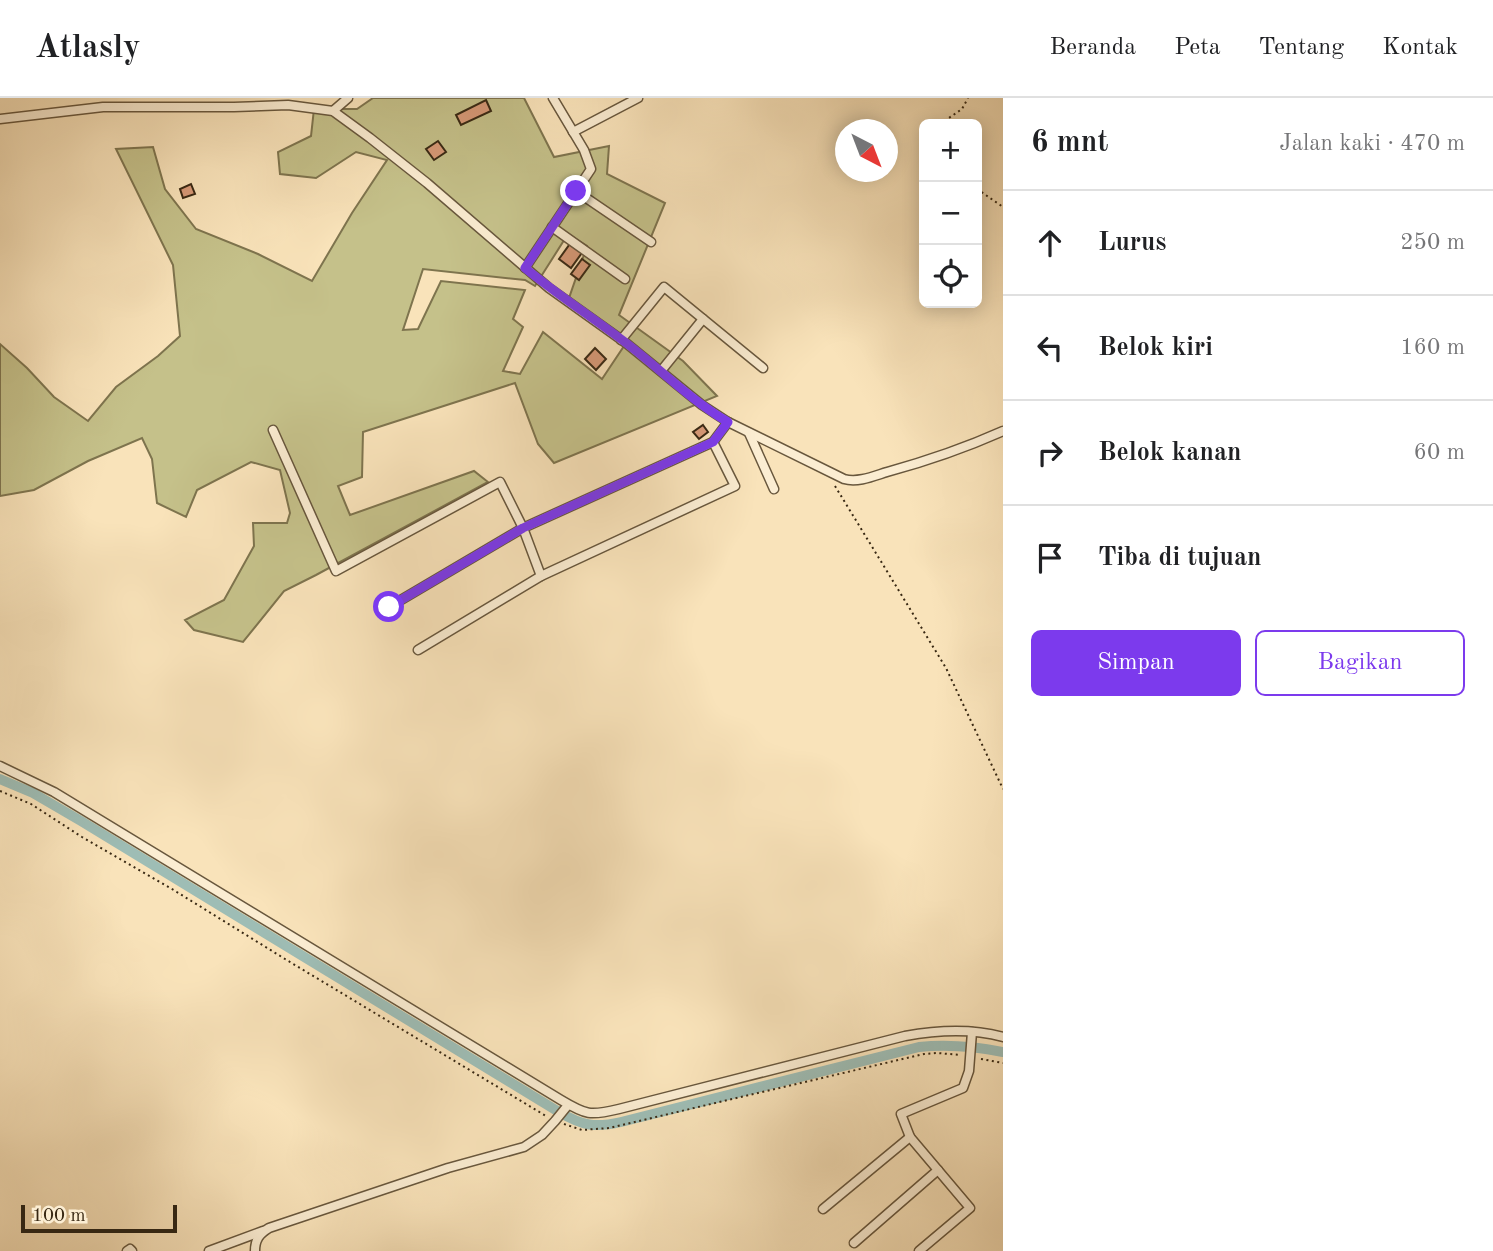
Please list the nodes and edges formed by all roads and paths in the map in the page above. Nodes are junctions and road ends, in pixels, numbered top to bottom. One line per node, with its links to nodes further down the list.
1 (231, 98): 6 (street)
2 (348, 98): 7 (street)
3 (553, 98): 10 (street)
4 (638, 98): 10 (street)
5 (968, 98): 9 (path)
6 (234, 107): 7 (street); 8 (street)
7 (333, 111): 16 (street)
8 (1, 116)
9 (947, 119)
10 (573, 131): 11 (street)
11 (576, 191): 14 (street); 15 (street)
12 (982, 192): 13 (path)
13 (1003, 207)
14 (552, 227): 16 (street); 17 (street)
15 (651, 242)
16 (525, 268): 19 (street)
17 (625, 279)
18 (703, 319): 19 (street); 20 (street); 21 (street)
19 (621, 340): 21 (street)
20 (764, 368)
21 (661, 371): 22 (street)
22 (728, 422): 25 (street); 26 (street)
23 (273, 430): 29 (street)
24 (1003, 431): 27 (street)
25 (749, 433): 27 (street); 28 (street)
26 (713, 442): 29 (street); 30 (street)
27 (825, 470): 34 (path)
28 (774, 489)
29 (523, 528): 30 (street); 31 (street)
30 (541, 576): 32 (street)
31 (389, 607)
32 (418, 650)
33 (0, 766): 40 (street)
34 (1003, 789)
35 (0, 791): 41 (path)
36 (972, 1036): 37 (street); 38 (street); 40 (street)
37 (1003, 1037)
38 (970, 1053): 39 (path); 41 (path); 42 (street)
39 (1003, 1063)
40 (566, 1108): 41 (street)
41 (556, 1121): 45 (street)
42 (910, 1137): 43 (street); 44 (street)
43 (939, 1170): 46 (street); 49 (street)
44 (823, 1209)
45 (269, 1228): 47 (street); 48 (street)
46 (855, 1243)
47 (209, 1251)
48 (255, 1251)
49 (919, 1251)

